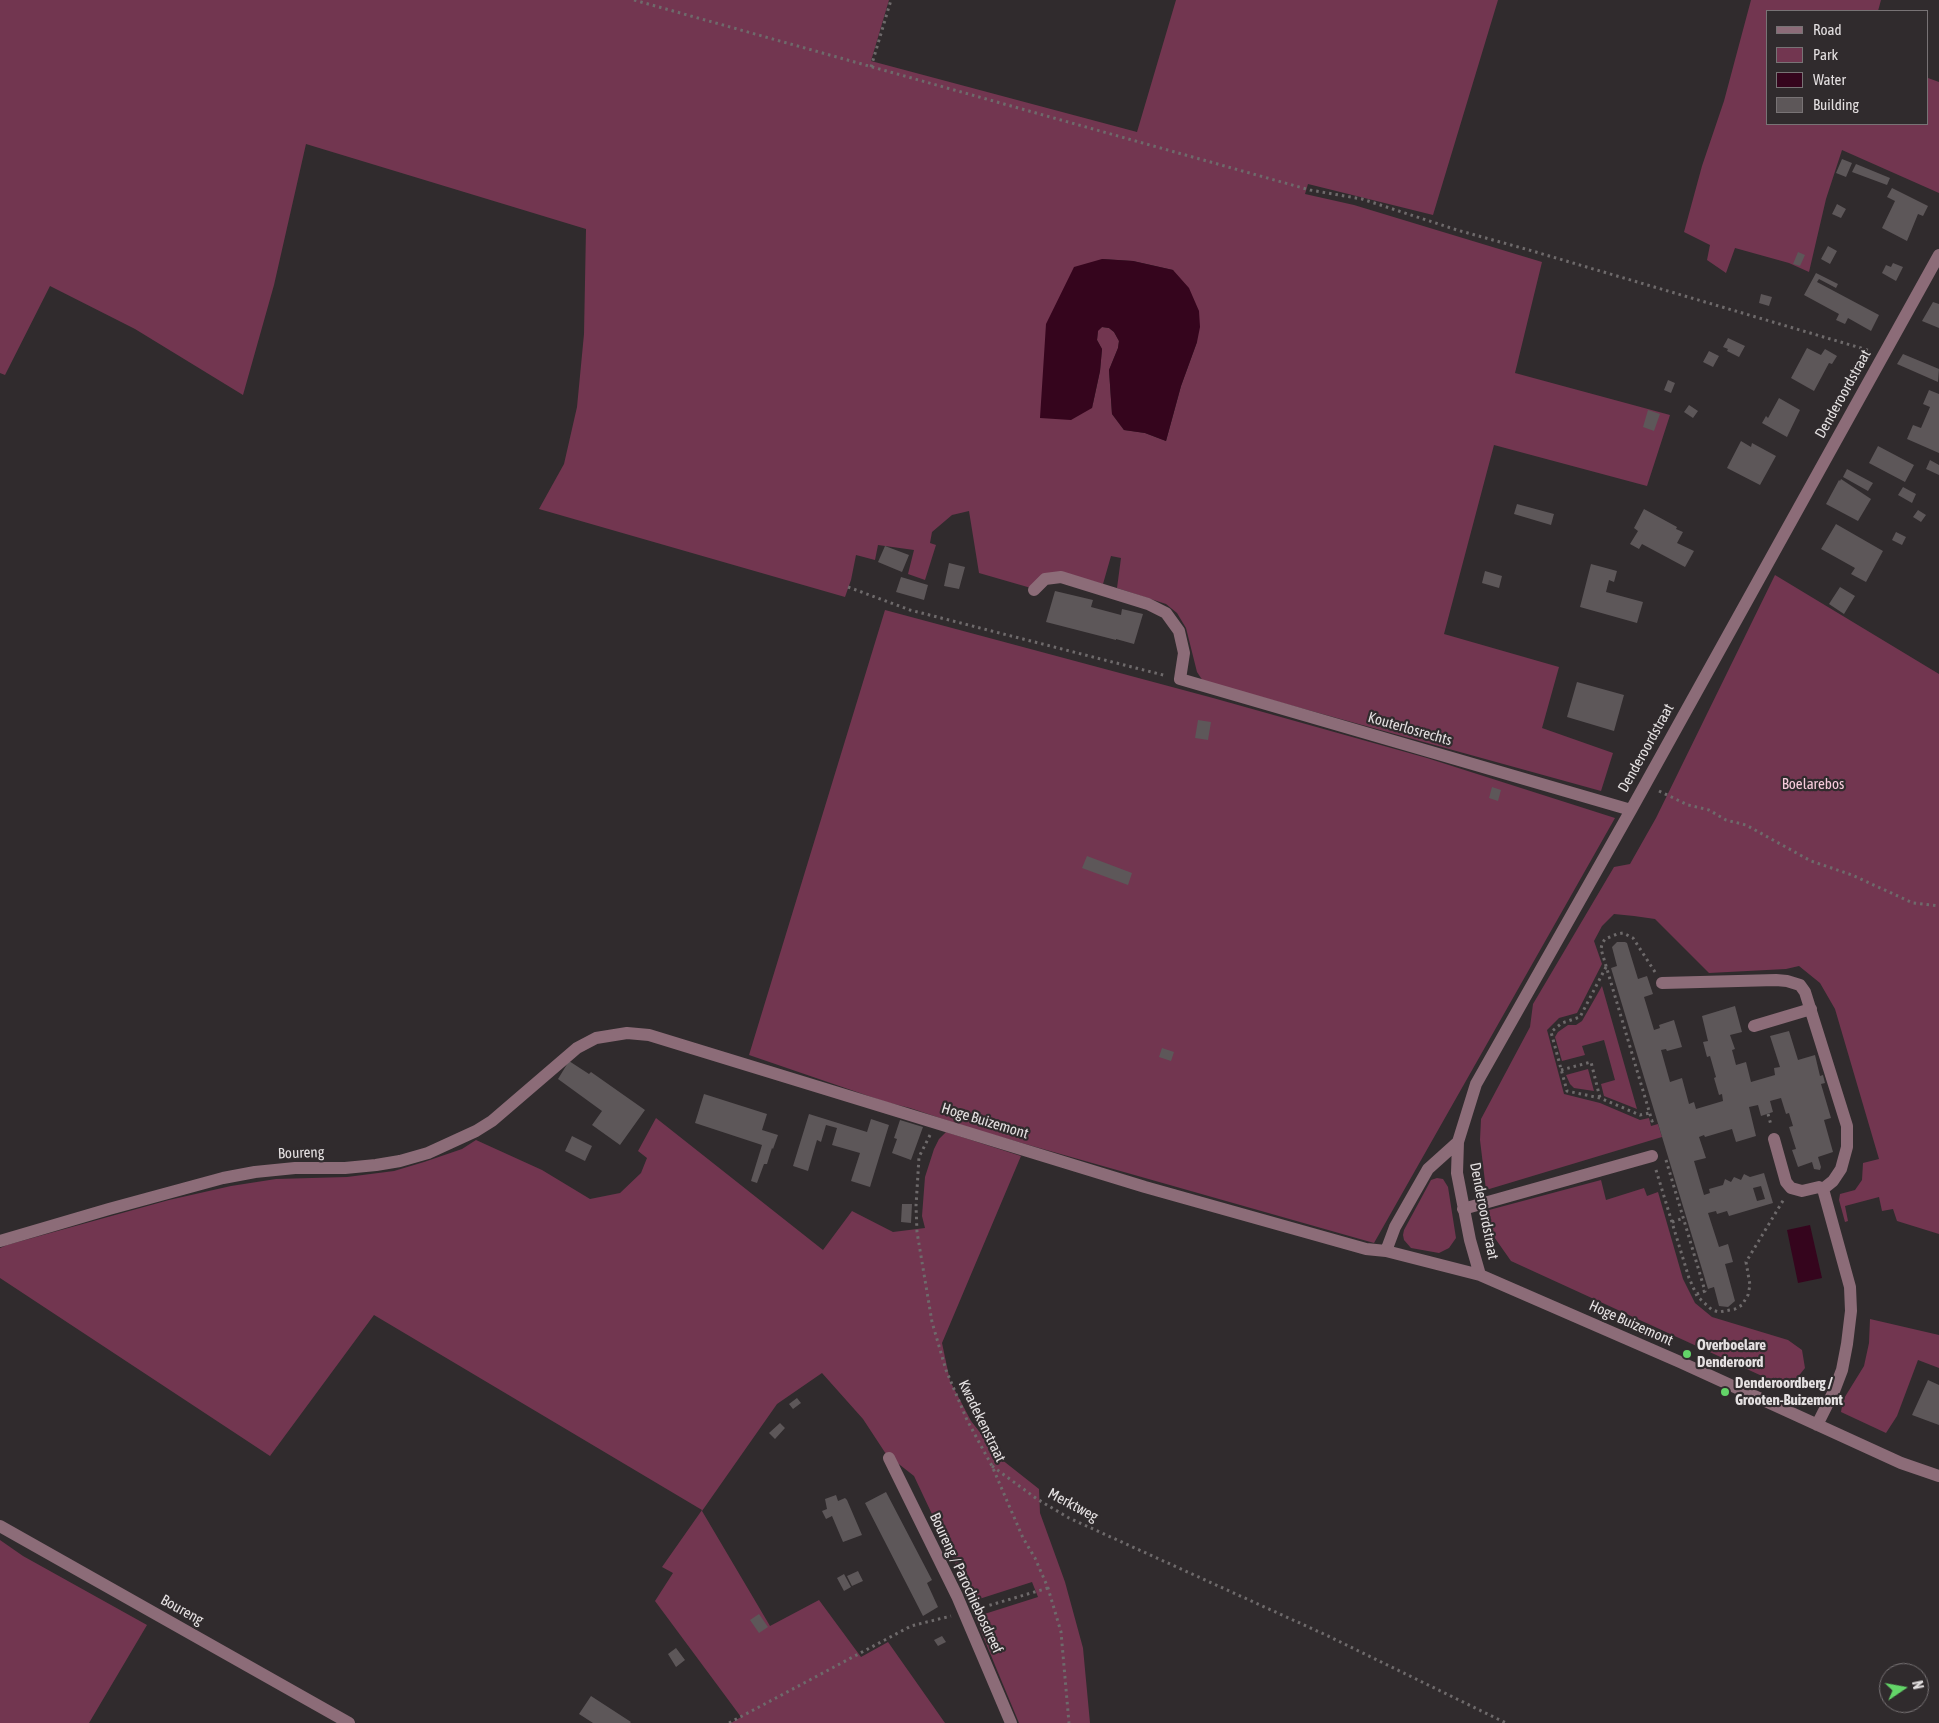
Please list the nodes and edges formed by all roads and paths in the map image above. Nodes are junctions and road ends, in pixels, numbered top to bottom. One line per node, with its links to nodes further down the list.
1 (634, 0): 3 (path)
2 (891, 0): 3 (path)
3 (871, 67): 5 (path)
4 (1939, 256): 5 (street, Denderoordstraat)
5 (1883, 355): 9 (street, Denderoordstraat)
6 (848, 587): 8 (path)
7 (1034, 590): 8 (street)
8 (1180, 680): 10 (street, Kouterlosrechts)
9 (1644, 784): 10 (street, Denderoordstraat); 11 (path)
10 (1631, 810): 23 (street, Denderoordstraat)
11 (1939, 906)
12 (1606, 966): 13 (path); 17 (path); 19 (path)
13 (1662, 983): 14 (street)
14 (1811, 1010): 15 (street); 26 (street)
15 (1754, 1026)
16 (577, 1048): 21 (street, Hoge Buizemont); 30 (street, Boureng)
17 (1561, 1070): 18 (path); 18 (path)
18 (1600, 1098): 19 (path)
19 (1650, 1113): 20 (path)
20 (1656, 1119)
21 (936, 1122): 31 (street, Hoge Buizemont); 36 (path, Kwadekenstraat)
22 (1774, 1139): 25 (street)
23 (1458, 1142): 27 (street, Denderoordstraat); 31 (street)
24 (1658, 1154): 27 (street); 28 (path); 29 (path)
25 (1791, 1188): 26 (street); 33 (path)
26 (1822, 1188): 34 (street)
27 (1464, 1209): 32 (street, Denderoordstraat)
28 (1684, 1218): 29 (path); 33 (path)
29 (1672, 1222): 33 (path)
30 (0, 1241)
31 (1386, 1251): 32 (street, Hoge Buizemont)
32 (1480, 1275): 34 (street, Hoge Buizemont)
33 (1696, 1294)
34 (1817, 1425): 37 (street, Hoge Buizemont)
35 (889, 1458): 41 (street, Boureng / Parochiebosdreef)
36 (992, 1466): 39 (path, Kwadekenstraat); 46 (path, Merktweg)
37 (1939, 1476)
38 (0, 1526): 42 (street, Boureng)
39 (1048, 1588): 40 (path); 45 (path, Kwadekenstraat)
40 (988, 1606)
41 (964, 1613): 43 (path); 44 (street, Boureng / Parochiebosdreef)
42 (349, 1723)
43 (729, 1723)
44 (1011, 1723)
45 (1069, 1723)
46 (1506, 1723)

